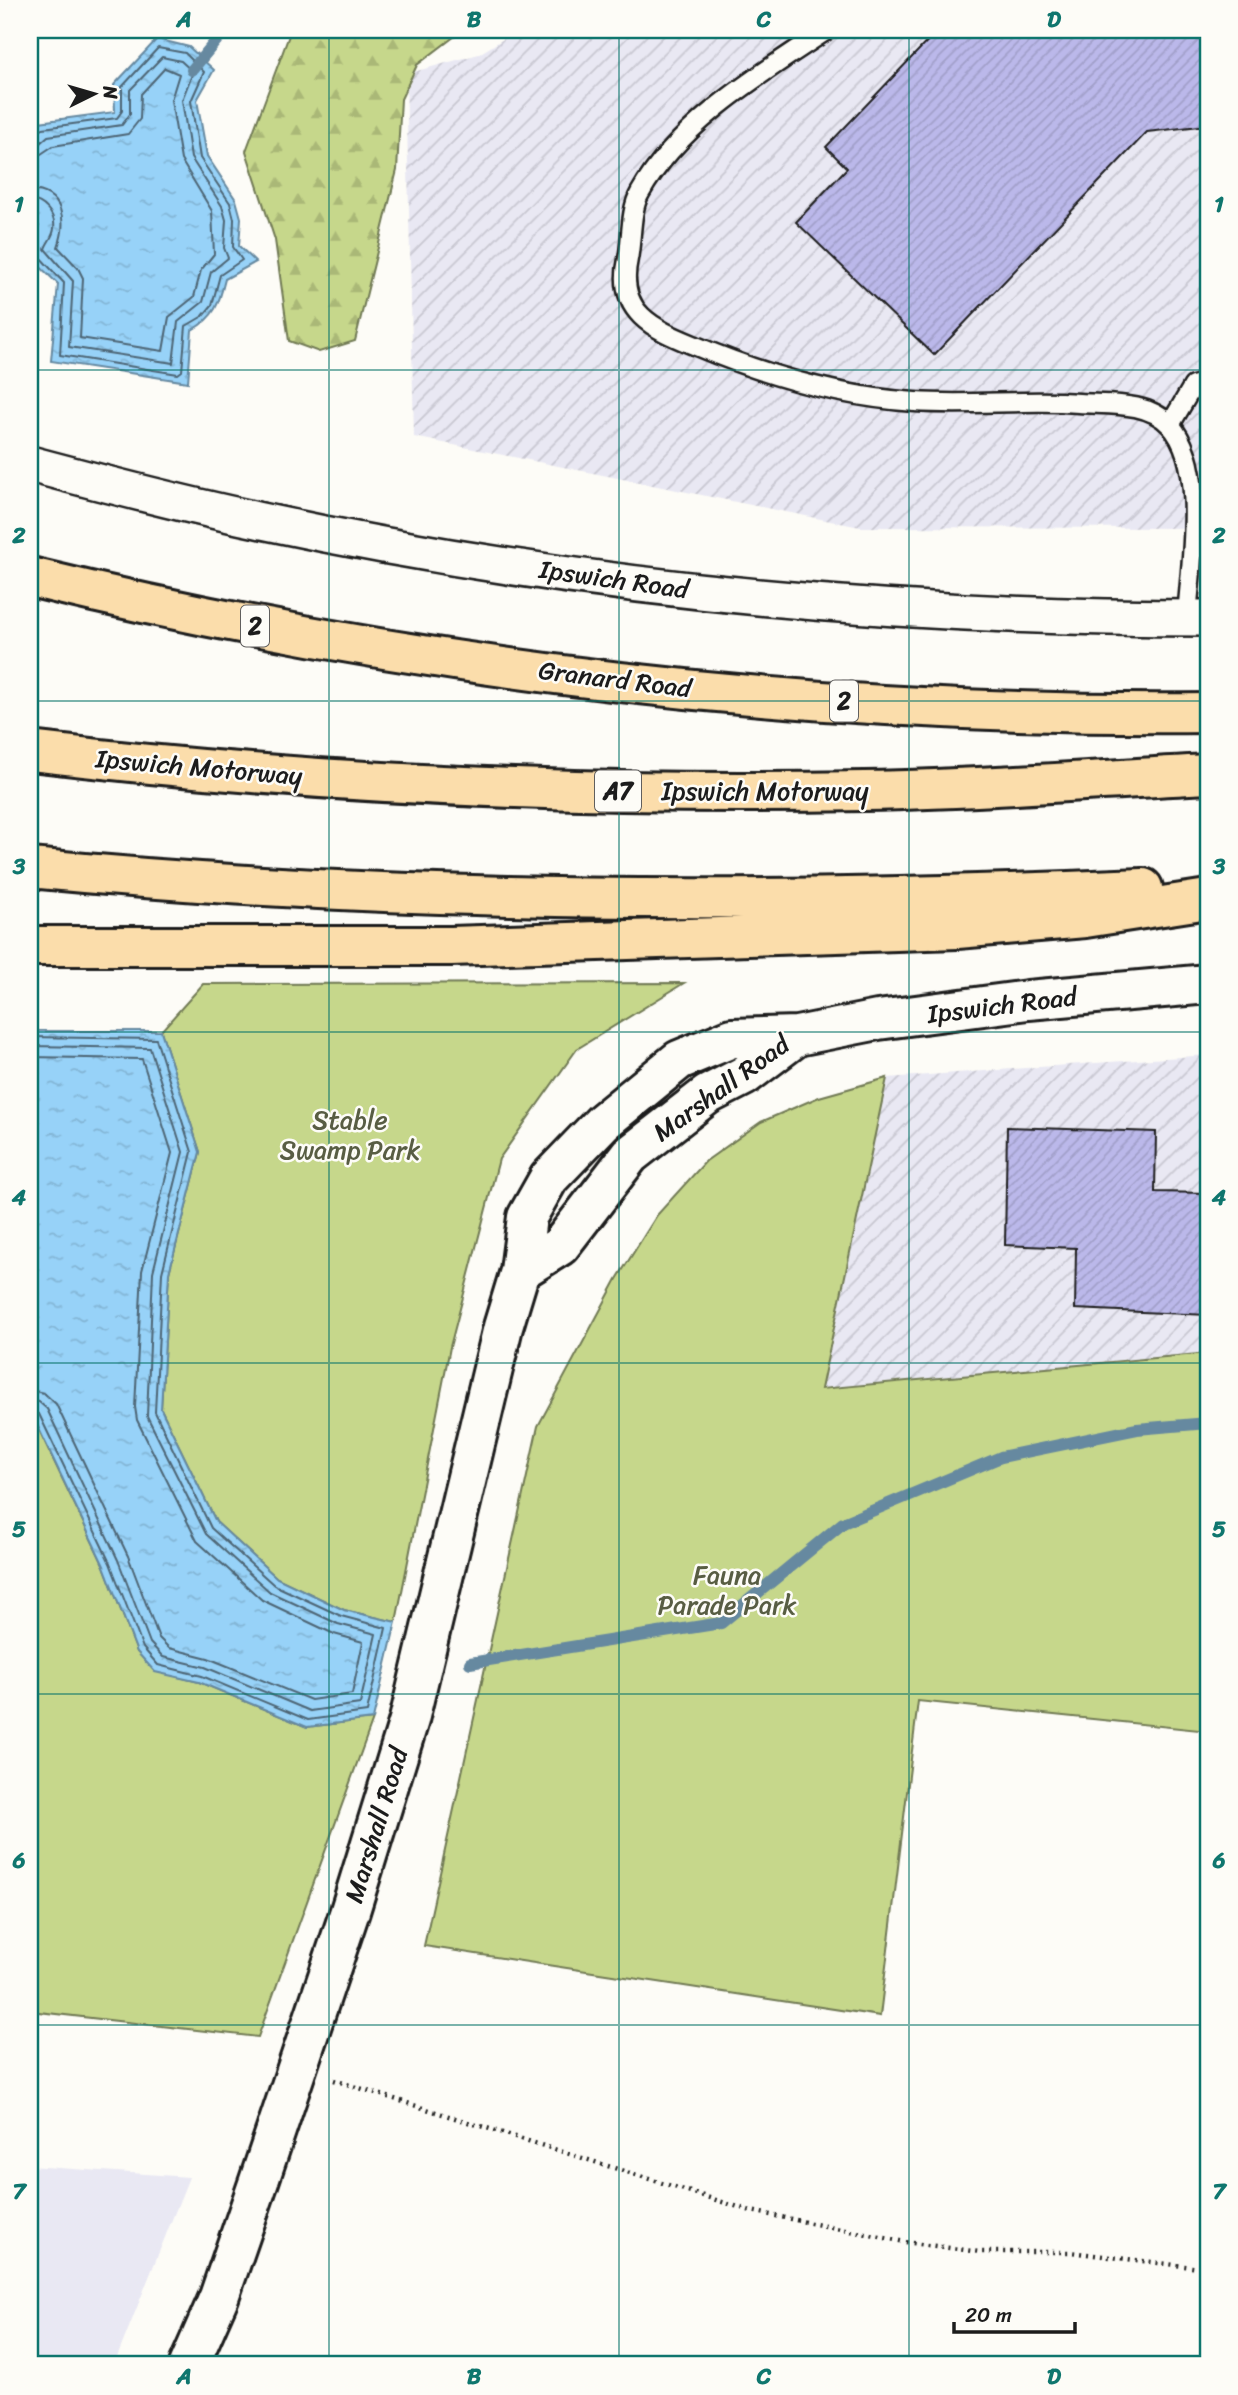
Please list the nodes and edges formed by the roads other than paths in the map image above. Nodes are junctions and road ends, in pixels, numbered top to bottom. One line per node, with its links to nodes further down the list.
1 (827, 30): 3 (lane)
2 (1208, 382): 3 (lane)
3 (1170, 425): 6 (lane)
4 (30, 464): 6 (street, Ipswich Road)
5 (30, 578): 7 (highway, Granard Road / 2)
6 (1198, 618)
7 (1208, 713)
8 (30, 751): 9 (highway, Ipswich Motorway / A7)
9 (1208, 774)
10 (30, 867): 11 (highway)
11 (1208, 886)
12 (1208, 899): 13 (highway)
13 (30, 946)
14 (1208, 984): 15 (street, Ipswich Road)
15 (797, 1036): 16 (street, Marshall Road)
16 (189, 2365)

